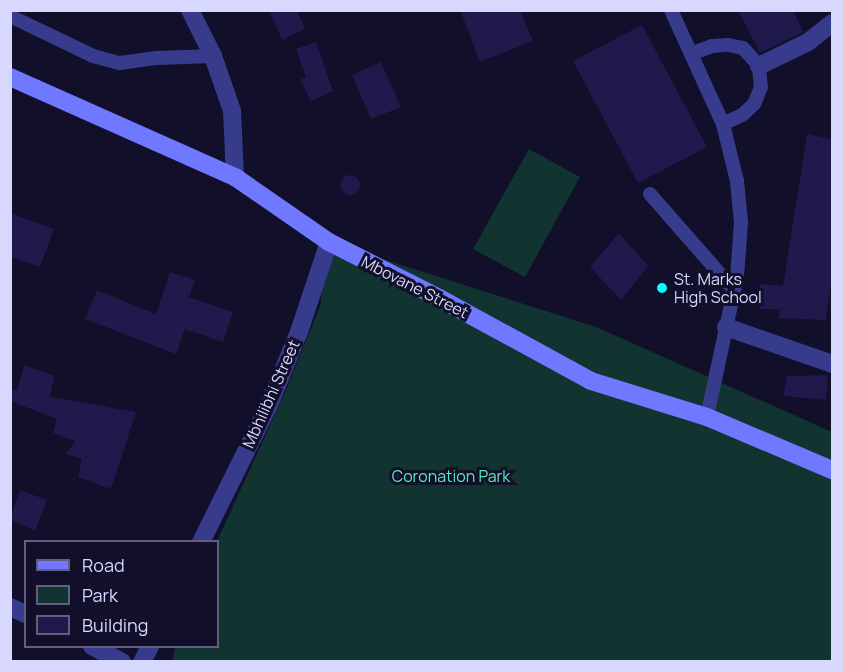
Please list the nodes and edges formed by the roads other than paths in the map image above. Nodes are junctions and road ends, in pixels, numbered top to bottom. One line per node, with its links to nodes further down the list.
1 (190, 10): 7 (street)
2 (671, 10): 6 (lane)
3 (825, 10): 5 (street)
4 (10, 16): 7 (lane)
5 (832, 23): 8 (street)
6 (691, 54): 8 (lane); 10 (lane)
7 (213, 56): 11 (street)
8 (759, 66): 10 (lane)
9 (10, 77): 11 (street, Mbovane Street)
10 (723, 124): 14 (lane)
11 (235, 177): 13 (street, Mbovane Street)
12 (650, 194): 14 (lane)
13 (329, 242): 17 (street, Mbovane Street); 19 (street, Mbhilibhi Street)
14 (734, 290): 15 (lane)
15 (726, 327): 16 (street); 17 (lane)
16 (832, 364)
17 (707, 417): 18 (street, Mbovane Street)
18 (832, 470)
19 (202, 540)
20 (10, 607): 21 (street)
21 (24, 613)
22 (96, 648): 24 (street)
23 (149, 648): 25 (street)
24 (122, 662)
25 (142, 662)

